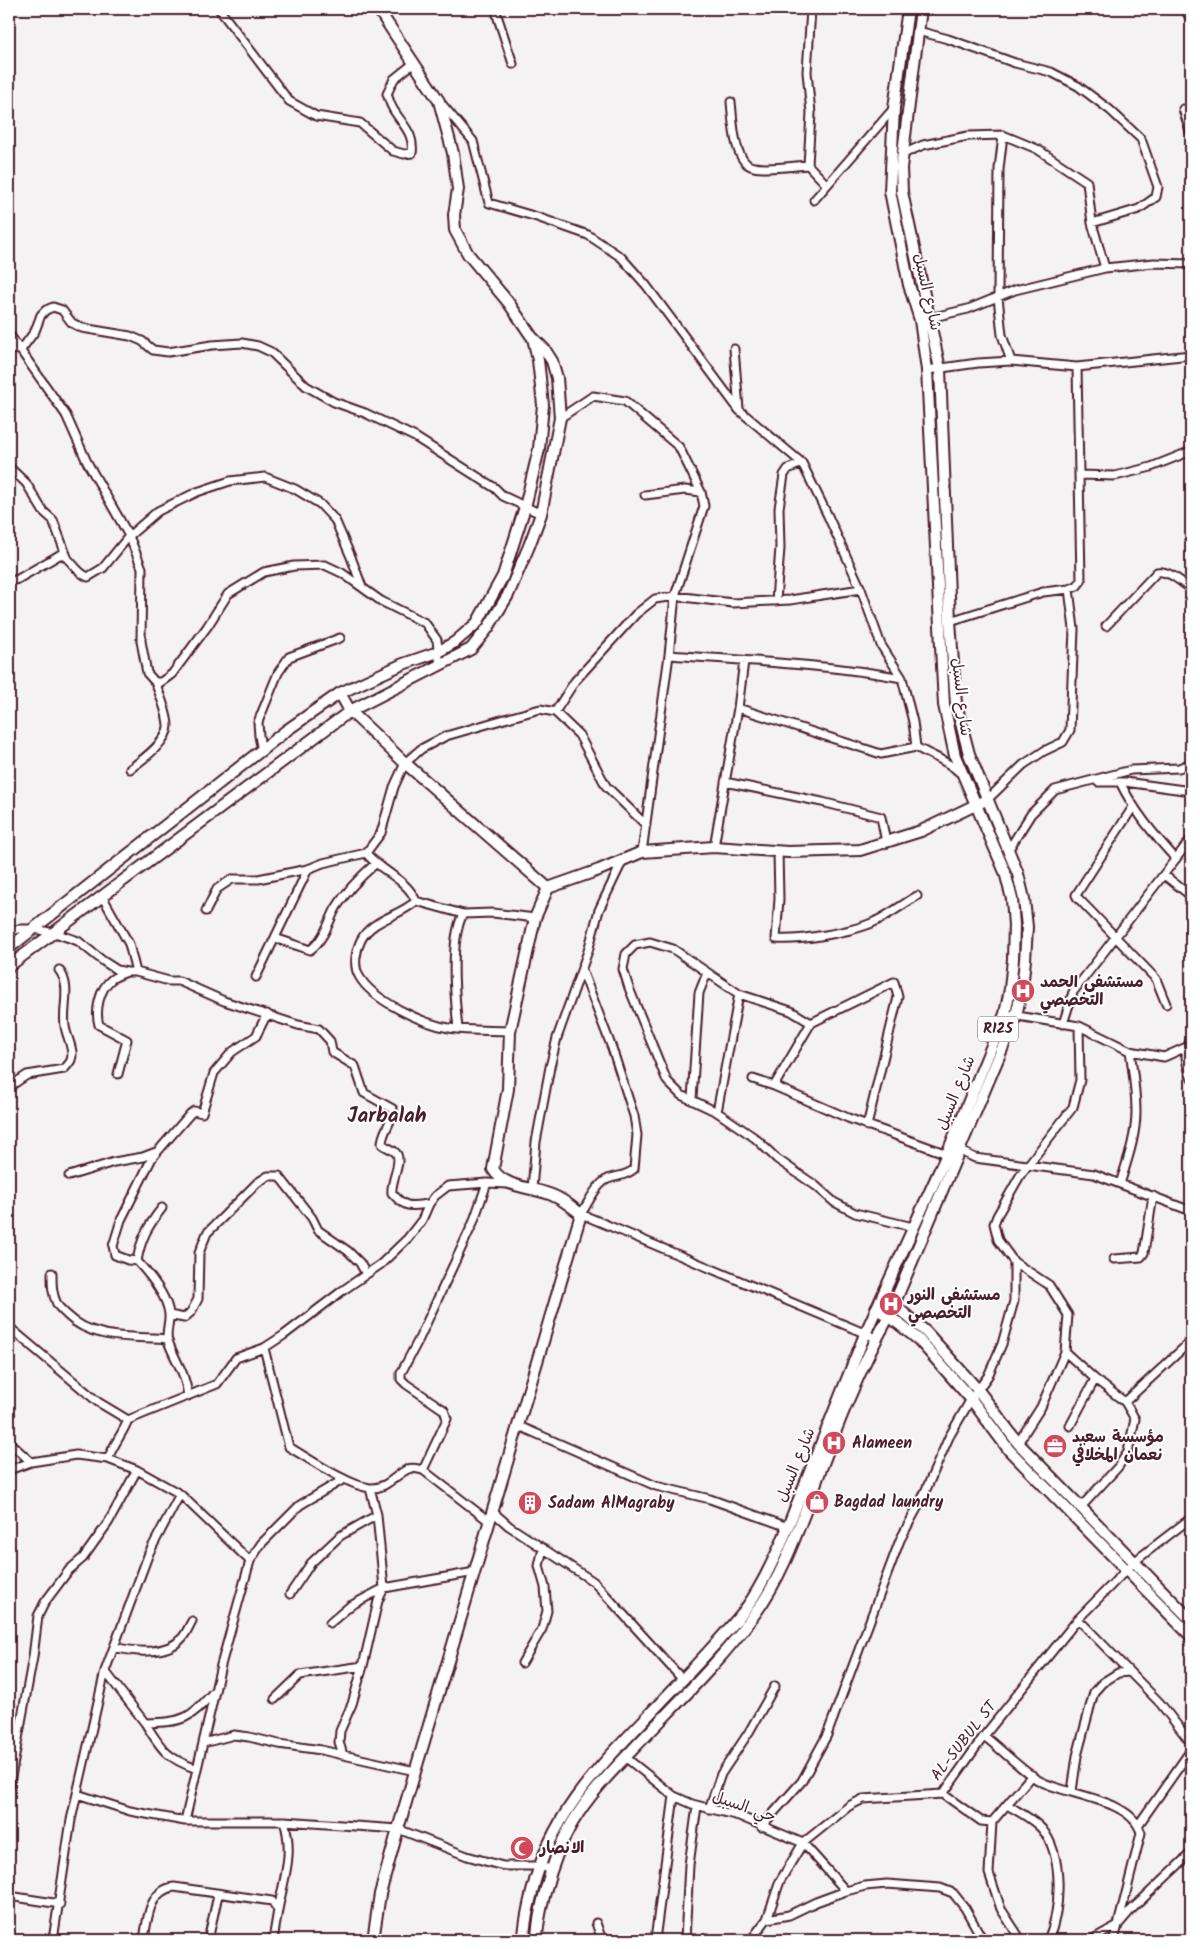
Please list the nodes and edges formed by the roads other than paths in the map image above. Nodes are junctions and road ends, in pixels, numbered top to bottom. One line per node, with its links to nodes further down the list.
1 (219, 9): 10 (street)
2 (378, 9): 10 (main road)
3 (495, 9): 11 (street)
4 (810, 9): 19 (street)
5 (908, 9): 14 (main road, شارع السبل / R125)
6 (921, 9): 9 (main road, شارع السبل / R125)
7 (1185, 9): 8 (street)
8 (1191, 20)
9 (918, 31): 18 (main road, شارع السبل / R125); 22 (street)
10 (414, 63): 12 (main road)
11 (513, 64)
12 (439, 101): 28 (main road); 37 (street)
13 (731, 102): 19 (street)
14 (894, 108): 20 (street); 26 (main road, شارع السبل / R125)
15 (1183, 109): 17 (street)
16 (1003, 134): 18 (street); 22 (street); 25 (street)
17 (1191, 134)
18 (902, 154): 26 (main road, شارع السبل / R125)
19 (808, 165): 20 (street)
20 (826, 184): 21 (street)
21 (814, 200)
22 (1092, 223): 24 (street)
23 (1191, 264): 24 (street)
24 (1105, 268): 25 (street)
25 (998, 297): 26 (street); 33 (street)
26 (925, 319): 35 (main road, شارع السبل / R125); 36 (main road, شارع السبل / R125)
27 (9, 334): 31 (street)
28 (532, 337): 38 (main road); 45 (main road)
29 (9, 349): 31 (street)
30 (734, 349): 37 (street)
31 (21, 350): 45 (street); 47 (street)
32 (1191, 355): 34 (street)
33 (1011, 361): 34 (street); 35 (street)
34 (1077, 367): 42 (street)
35 (940, 369): 36 (street); 56 (main road, شارع السبل / R125)
36 (927, 370): 74 (main road, شارع السبل / R125)
37 (739, 410): 40 (street)
38 (560, 418): 43 (street); 46 (main road)
39 (1191, 451): 42 (street)
40 (802, 463): 51 (street); 55 (street)
41 (9, 467): 48 (street)
42 (1079, 475): 52 (street)
43 (701, 492): 44 (street); 54 (street)
44 (645, 495)
45 (525, 507): 46 (street); 59 (main road)
46 (541, 514): 62 (main road)
47 (129, 536): 48 (street); 50 (street); 64 (street)
48 (67, 557): 49 (street)
49 (9, 582)
50 (362, 587): 59 (street); 64 (street)
51 (860, 589): 55 (street); 63 (street)
52 (1069, 589): 56 (street); 79 (street)
53 (1191, 589): 57 (street)
54 (675, 596): 55 (street); 60 (street); 68 (street)
55 (776, 601)
56 (950, 621): 79 (main road, شارع السبل / R125)
57 (1106, 626)
58 (340, 638): 70 (street)
59 (438, 652): 62 (street); 65 (main road)
60 (669, 655): 61 (street); 82 (street)
61 (744, 661): 63 (street); 66 (street)
62 (440, 666): 67 (main road)
63 (902, 678): 69 (street)
64 (156, 682): 73 (street)
65 (340, 693): 67 (main road); 70 (main road)
66 (738, 708): 69 (street); 75 (street)
67 (350, 711): 71 (main road); 96 (main road)
68 (555, 712): 71 (street); 82 (street)
69 (916, 747): 74 (street)
70 (262, 751): 103 (main road)
71 (406, 763): 89 (street); 95 (main road)
72 (1191, 764): 76 (street)
73 (130, 769)
74 (965, 777): 80 (main road, شارع السبل / R125)
75 (726, 782): 84 (street); 85 (street)
76 (1087, 782): 77 (street); 86 (street)
77 (1120, 782): 78 (street); 81 (street)
78 (1191, 791)
79 (988, 799): 80 (main road); 86 (main road, شارع السبل / R125)
80 (975, 804): 84 (main road); 119 (main road, شارع السبل / R125)
81 (1133, 807): 90 (street); 107 (street)
82 (646, 825): 88 (street)
83 (1191, 839): 90 (street)
84 (886, 842): 87 (main road)
85 (714, 847): 87 (main road); 88 (main road)
86 (1009, 849): 120 (main road, شارع السبل / R125)
87 (778, 851): 97 (street)
88 (642, 852): 91 (main road)
89 (366, 853): 92 (street); 93 (street)
90 (1176, 859): 94 (street)
91 (623, 860): 95 (main road); 111 (street)
92 (375, 864): 99 (street); 106 (street)
93 (308, 869): 100 (street); 106 (street)
94 (1164, 875): 98 (street); 107 (street)
95 (548, 888): 102 (main road)
96 (102, 896): 105 (main road); 113 (street)
97 (917, 896)
98 (1191, 896)
99 (416, 901): 101 (street); 124 (street)
100 (206, 911)
101 (463, 914): 102 (street); 124 (street)
102 (535, 918): 125 (main road)
103 (34, 929): 104 (street); 105 (street); 108 (main road)
104 (9, 932)
105 (55, 932): 109 (main road); 112 (street)
106 (275, 938): 115 (street)
107 (1116, 938): 117 (street); 122 (street)
108 (9, 948)
109 (9, 966)
110 (59, 970): 133 (street)
111 (582, 970): 145 (street); 150 (street)
112 (127, 972): 113 (street); 129 (street)
113 (136, 972): 118 (street)
114 (707, 972): 116 (street); 134 (street); 134 (street)
115 (256, 977)
116 (739, 994): 121 (street); 135 (street)
117 (1166, 1004)
118 (267, 1014): 138 (street); 147 (street)
119 (1005, 1014): 120 (street); 139 (main road, شارع السبل / R125)
120 (1016, 1016): 122 (street); 137 (main road, شارع السبل / R125)
121 (811, 1023): 132 (street); 136 (street)
122 (1063, 1024): 123 (street)
123 (1079, 1026): 128 (street); 140 (street)
124 (458, 1029): 125 (street)
125 (510, 1031): 143 (main road)
126 (1191, 1039): 127 (street)
127 (1189, 1046): 128 (street); 130 (street)
128 (1130, 1051): 144 (street)
129 (118, 1074)
130 (1191, 1077)
131 (753, 1079): 132 (street)
132 (774, 1086): 136 (street)
133 (9, 1087)
134 (692, 1099): 135 (street)
135 (717, 1112): 151 (street)
136 (868, 1126): 139 (street)
137 (958, 1150): 140 (street); 158 (main road, شارع السبل / R125)
138 (156, 1152): 141 (street); 153 (street)
139 (947, 1154): 151 (main road, شارع السبل / R125)
140 (1028, 1166): 144 (street); 154 (street)
141 (69, 1176)
142 (486, 1182): 143 (street); 147 (street); 183 (street)
143 (513, 1184): 145 (main road)
144 (1120, 1184): 146 (street)
145 (532, 1189): 150 (main road)
146 (1153, 1196): 149 (street); 152 (street)
147 (429, 1204): 156 (street)
148 (162, 1208): 153 (street)
149 (1191, 1211)
150 (581, 1214): 163 (street); 175 (main road)
151 (913, 1227): 157 (main road, شارع السبل / R125)
152 (1114, 1259)
153 (137, 1261): 160 (street)
154 (1014, 1262): 168 (street); 170 (street)
155 (52, 1273): 165 (street)
156 (366, 1274): 160 (street); 167 (street)
157 (882, 1298): 158 (main road); 159 (main road, شارع السبل / R125)
158 (893, 1304): 161 (main road, شارع السبل / R125); 170 (main road)
159 (876, 1309): 161 (main road); 163 (main road, شارع السبل / R125)
160 (169, 1315): 165 (street)
161 (889, 1316): 164 (main road, شارع السبل / R125); 172 (main road)
162 (9, 1327): 174 (street)
163 (865, 1334): 164 (street); 191 (main road, شارع السبل / R125)
164 (876, 1338): 221 (main road, شارع السبل / R125)
165 (167, 1339): 171 (street)
166 (1191, 1341): 173 (street)
167 (264, 1348): 171 (street); 184 (street)
168 (1065, 1352): 169 (street); 178 (street)
169 (1094, 1379): 173 (street); 176 (street)
170 (978, 1390): 172 (street); 178 (main road)
171 (188, 1396): 174 (street)
172 (972, 1399): 195 (main road); 237 (street)
173 (1125, 1402): 187 (street)
174 (128, 1420): 179 (street)
175 (518, 1426): 189 (main road); 191 (street)
176 (1070, 1426)
177 (9, 1442): 180 (street)
178 (1018, 1443): 187 (main road)
179 (108, 1459): 180 (street); 182 (street)
180 (31, 1462): 181 (street)
181 (9, 1470)
182 (137, 1470): 186 (street); 220 (street)
183 (423, 1470): 185 (street); 189 (street)
184 (344, 1479): 185 (street); 193 (street)
185 (370, 1488): 188 (street)
186 (180, 1494): 193 (street); 204 (street)
187 (1081, 1507): 194 (main road)
188 (377, 1515): 197 (street); 198 (street)
189 (492, 1517): 192 (street); 196 (main road)
190 (1191, 1518): 194 (street, AL-SUBUL ST)
191 (788, 1527): 209 (main road, شارع السبل / R125)
192 (542, 1548): 205 (street); 209 (street)
193 (250, 1561): 211 (street)
194 (1135, 1561): 195 (street, AL-SUBUL ST); 200 (main road)
195 (1127, 1569): 199 (street, AL-SUBUL ST); 203 (main road)
196 (475, 1572): 197 (street); 223 (main road)
197 (384, 1588): 202 (street); 206 (street)
198 (290, 1594)
199 (1078, 1619): 208 (street); 214 (street, AL-SUBUL ST)
200 (1191, 1620)
201 (192, 1621): 204 (street)
202 (330, 1622)
203 (1191, 1636)
204 (114, 1647): 207 (street)
205 (522, 1662)
206 (363, 1666): 212 (street); 219 (street)
207 (105, 1671): 213 (street); 227 (street)
208 (1129, 1672): 216 (street); 226 (street)
209 (683, 1680): 241 (main road, شارع السبل / R125)
210 (775, 1686): 232 (street)
211 (216, 1687): 213 (street); 215 (street)
212 (275, 1699)
213 (145, 1723): 222 (street)
214 (984, 1736): 224 (street); 228 (street, AL-SUBUL ST)
215 (203, 1743): 219 (street); 222 (street)
216 (1191, 1743)
217 (9, 1747): 220 (street)
218 (1191, 1750): 236 (street)
219 (343, 1755): 223 (street)
220 (15, 1757): 225 (street)
221 (626, 1757): 229 (street, حي السبل); 242 (main road, شارع السبل / R125)
222 (197, 1769): 233 (street)
223 (415, 1771): 238 (main road)
224 (1032, 1775): 226 (street); 230 (street)
225 (9, 1788)
226 (1072, 1792): 236 (street)
227 (77, 1794): 233 (street); 246 (street)
228 (943, 1794): 235 (street); 239 (street, AL-SUBUL ST)
229 (674, 1796): 231 (street, حي السبل); 259 (street)
230 (1007, 1805): 235 (street); 264 (street)
231 (697, 1806): 232 (street, حي السبل); 260 (street)
232 (709, 1809): 237 (street, حي السبل)
233 (185, 1821): 234 (street)
234 (284, 1822): 238 (street); 247 (street)
235 (992, 1822): 263 (street)
236 (1139, 1824): 250 (street)
237 (761, 1827): 239 (street, حي السبل)
238 (398, 1828): 241 (street); 255 (main road)
239 (804, 1843): 243 (street, حي السبل); 248 (street, AL-SUBUL ST)
240 (1191, 1853): 250 (street)
241 (538, 1866): 242 (street); 256 (main road, شارع السبل / R125)
242 (551, 1869): 257 (main road, شارع السبل / R125)
243 (846, 1891): 248 (street); 262 (street)
244 (218, 1895): 247 (street); 252 (street); 253 (street)
245 (9, 1896): 246 (street)
246 (60, 1904): 251 (street)
247 (278, 1910): 254 (street)
248 (767, 1919): 261 (street, AL-SUBUL ST)
249 (596, 1923): 258 (street)
250 (1118, 1926): 265 (street); 266 (street)
251 (53, 1940)
252 (144, 1940)
253 (208, 1940)
254 (273, 1940)
255 (373, 1940)
256 (524, 1940)
257 (537, 1940)
258 (602, 1940)
259 (655, 1940)
260 (685, 1940)
261 (751, 1940)
262 (983, 1940)
263 (1021, 1940)
264 (1048, 1940)
265 (1091, 1940)
266 (1114, 1940)

